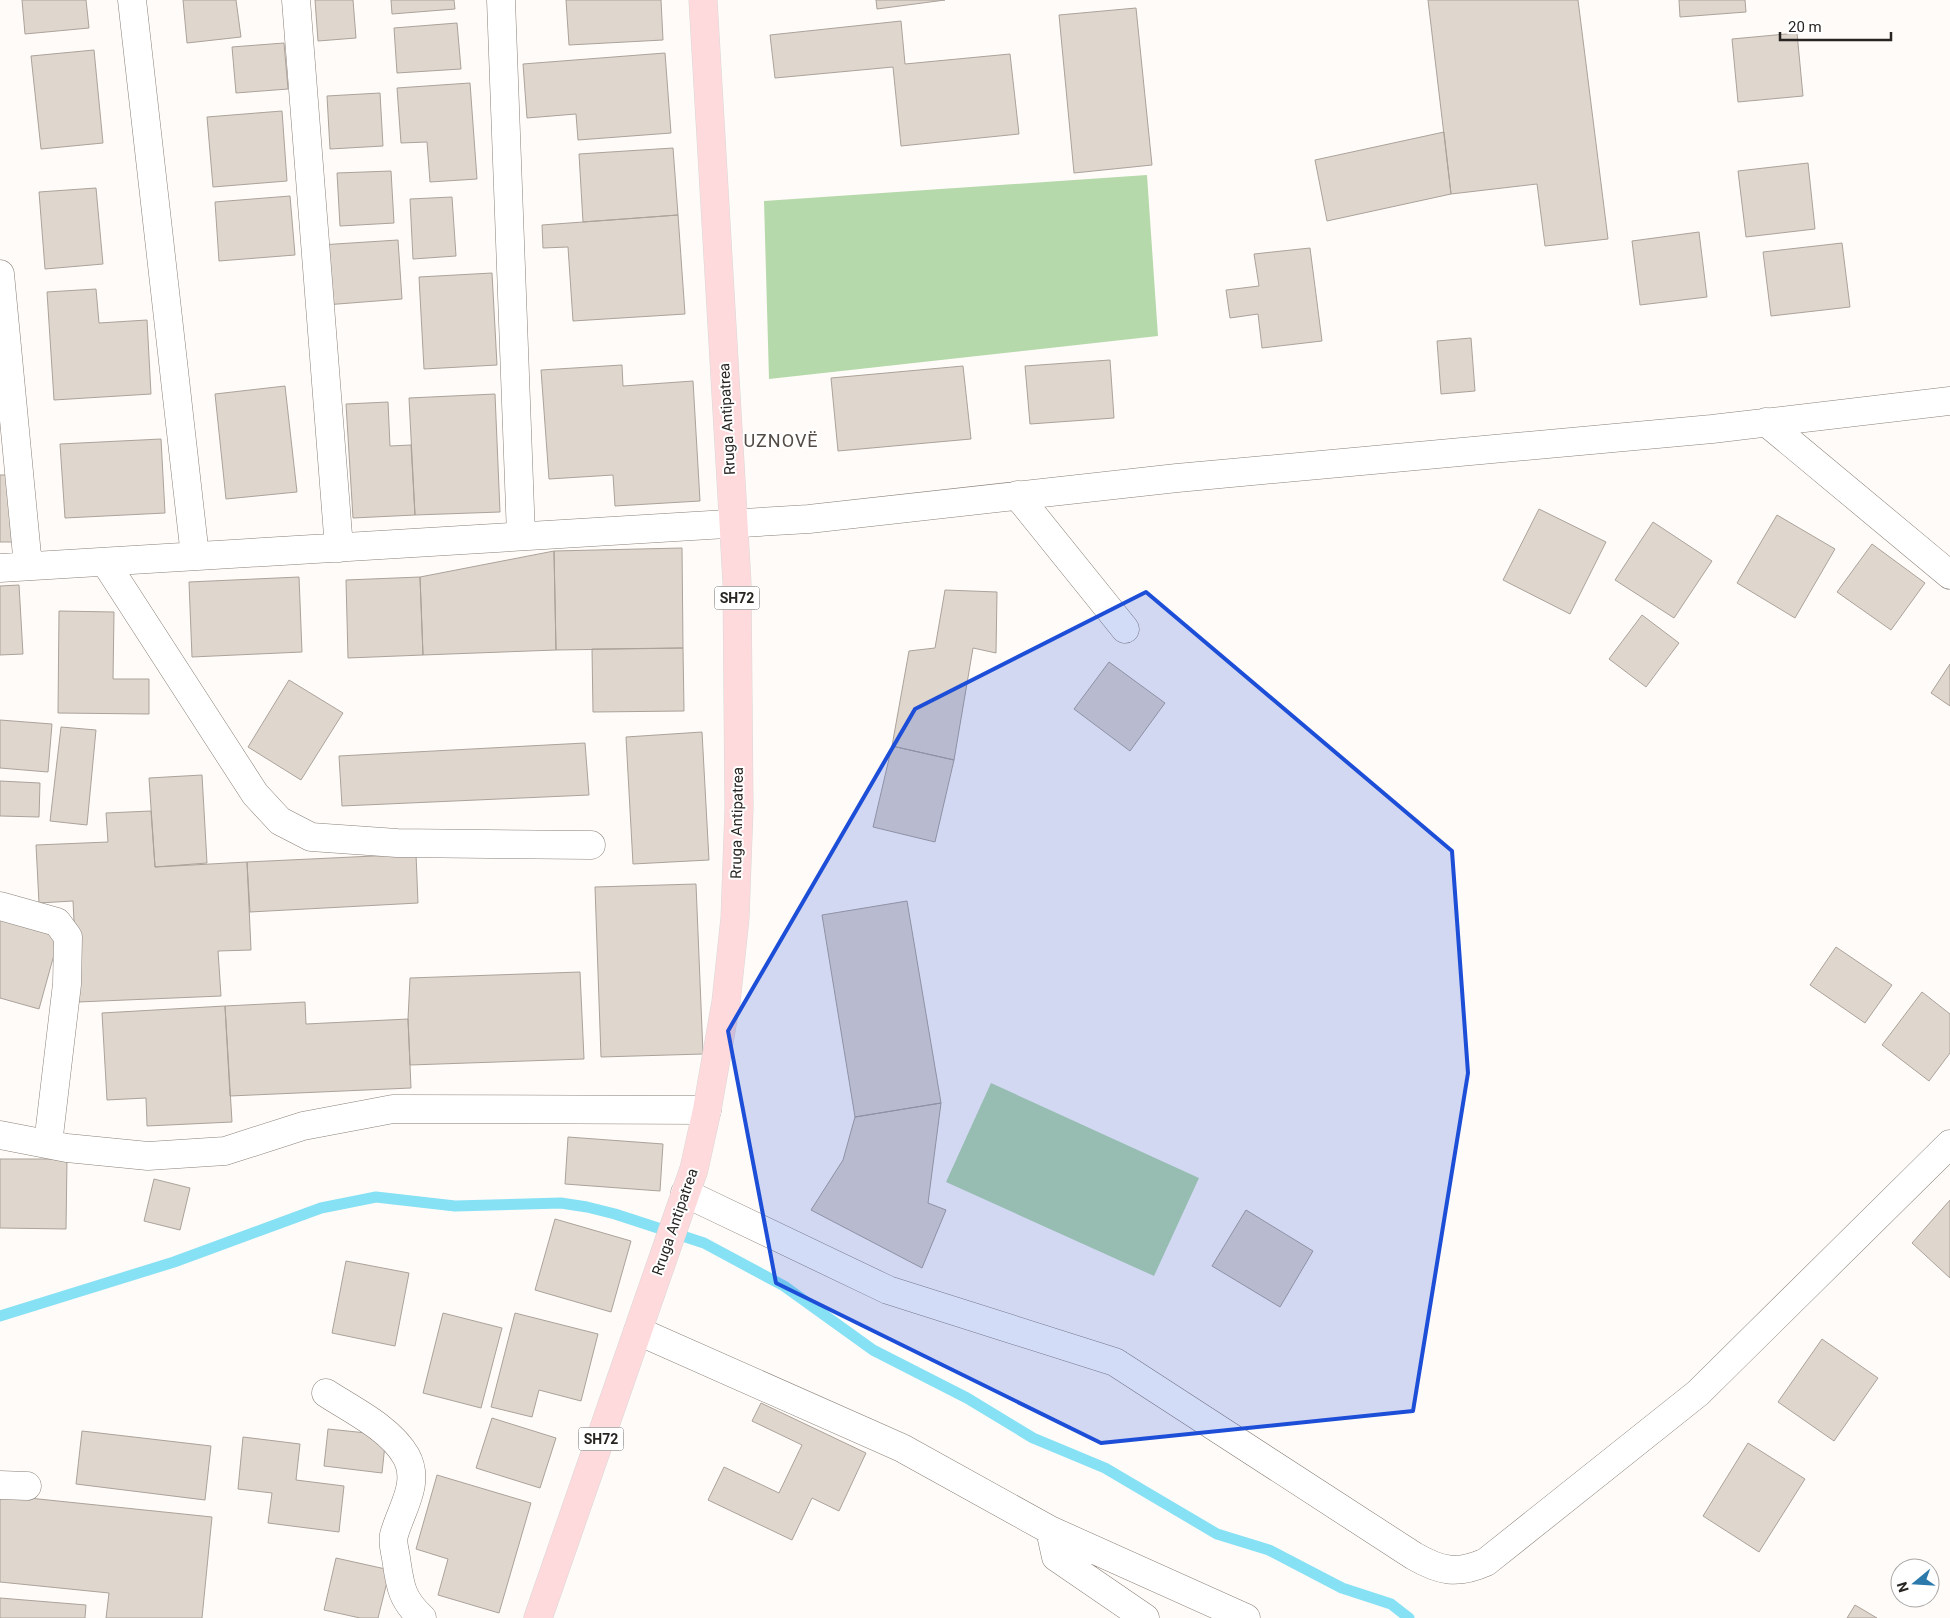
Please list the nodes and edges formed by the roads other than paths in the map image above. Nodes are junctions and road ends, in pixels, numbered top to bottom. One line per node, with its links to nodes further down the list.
1 (132, 0): 12 (street)
2 (296, 0): 11 (street)
3 (501, 0): 10 (street)
4 (703, 0): 9 (main road, Rruga Antipatrea / SH72)
5 (0, 274): 14 (street)
6 (1950, 401): 7 (street)
7 (1766, 422): 8 (street); 16 (street)
8 (1017, 495): 9 (street); 17 (street)
9 (733, 524): 10 (street); 20 (main road, Rruga Antipatrea / SH72)
10 (522, 536): 11 (street)
11 (338, 548): 12 (street)
12 (195, 556): 13 (street)
13 (105, 562): 14 (street); 18 (street)
14 (28, 566): 15 (street)
15 (0, 568)
16 (1950, 575)
17 (1125, 629)
18 (591, 845)
19 (0, 906): 22 (street)
20 (707, 1110): 22 (street); 24 (main road, Rruga Antipatrea / SH72)
21 (0, 1135): 22 (street)
22 (48, 1144)
23 (1950, 1144): 24 (street)
24 (681, 1204): 25 (main road, Rruga Antipatrea / SH72)
25 (638, 1331): 29 (street); 31 (main road, Rruga Antipatrea / SH72)
26 (326, 1393): 30 (street)
27 (0, 1485): 28 (street)
28 (27, 1486)
29 (1050, 1530): 32 (street); 33 (street)
30 (422, 1618)
31 (538, 1618)
32 (1145, 1618)
33 (1246, 1618)

